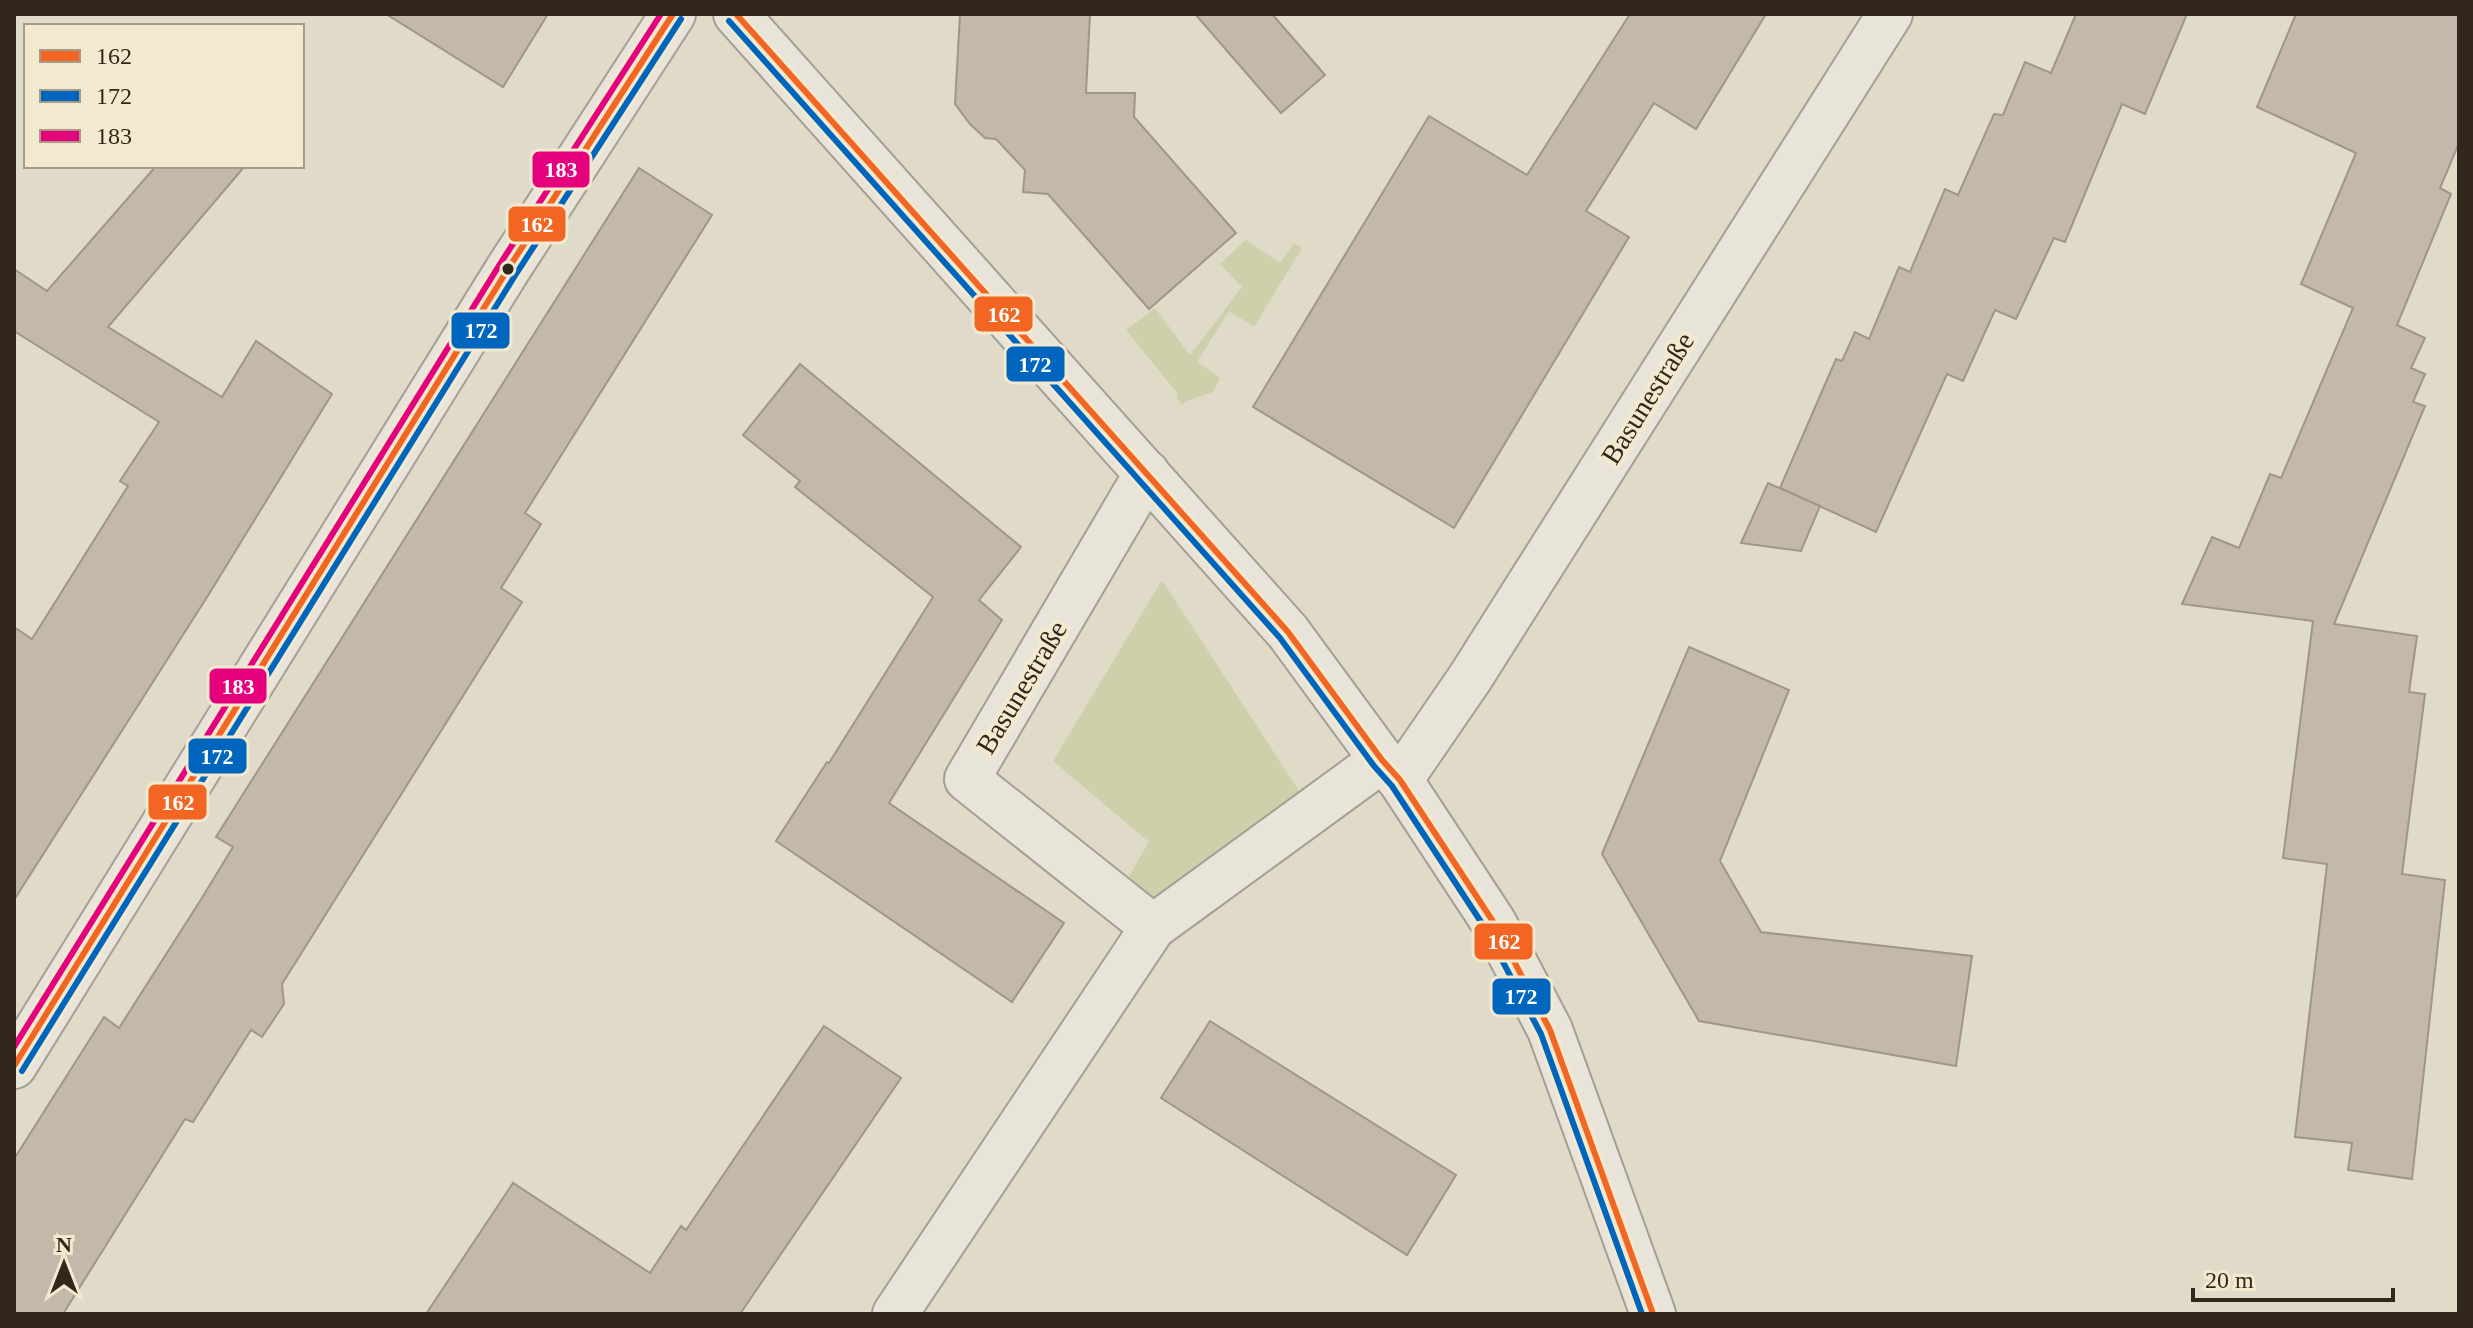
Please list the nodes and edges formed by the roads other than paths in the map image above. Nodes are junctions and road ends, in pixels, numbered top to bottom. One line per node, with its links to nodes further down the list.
1 (673, 14): 7 (street)
2 (736, 14): 4 (street)
3 (1890, 14): 5 (street, Basunestraße)
4 (1147, 473): 5 (street); 6 (street, Basunestraße)
5 (1391, 770): 6 (street, Basunestraße); 9 (street)
6 (1153, 927): 8 (street, Basunestraße)
7 (14, 1066)
8 (895, 1314)
9 (1653, 1314)

